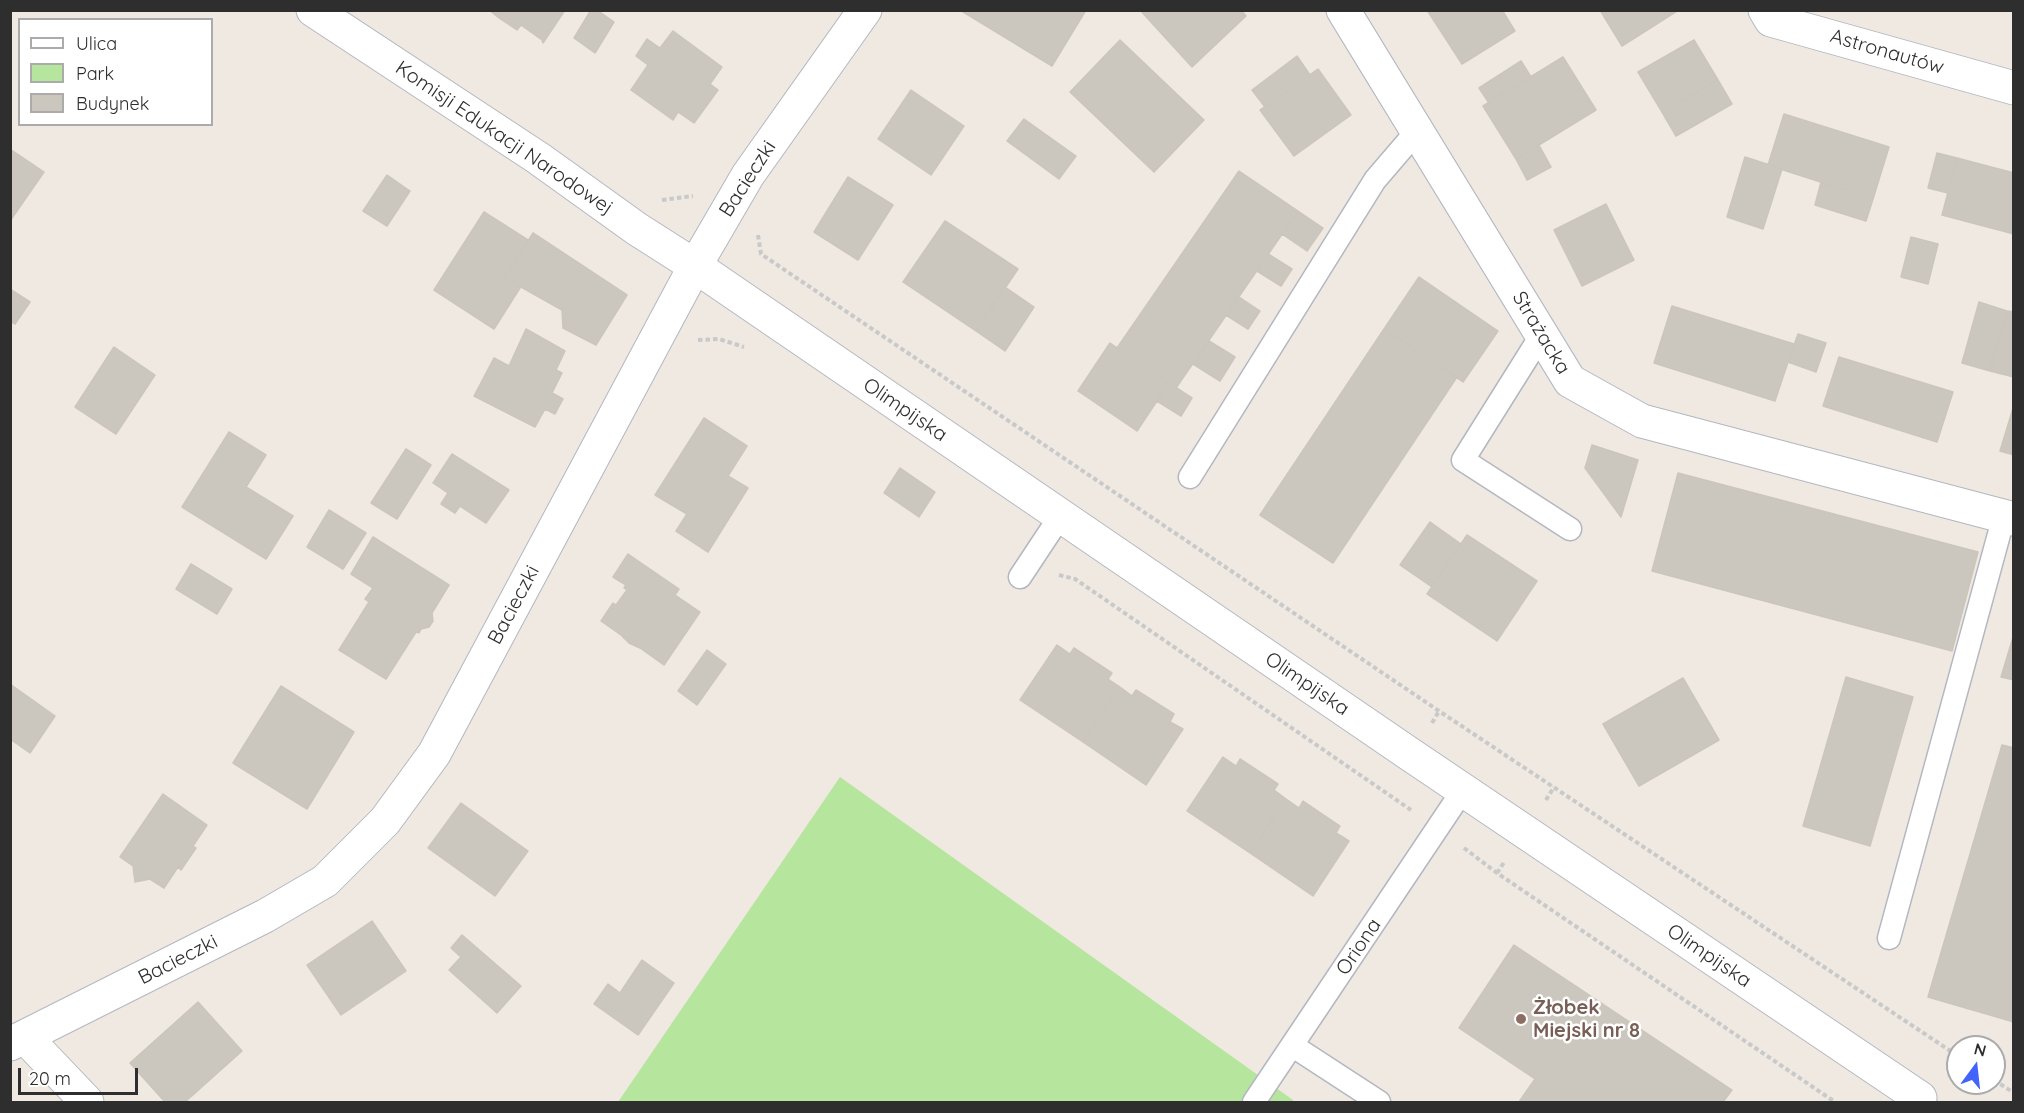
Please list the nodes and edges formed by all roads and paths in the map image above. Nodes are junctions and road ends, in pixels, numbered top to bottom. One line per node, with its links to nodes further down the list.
1 (313, 10): 8 (street, Komisji Edukacji Narodowej)
2 (865, 10): 8 (street, Bacieczki)
3 (1343, 10): 6 (street, Strażacka)
4 (1765, 10): 5 (street, Astronautów)
5 (2013, 88)
6 (1417, 131): 9 (street, Strażacka); 10 (lane)
7 (757, 231): 20 (path)
8 (695, 266): 11 (street, Olimpijska); 18 (street, Bacieczki)
9 (1542, 334): 12 (street, Strażacka); 13 (lane)
10 (1190, 477)
11 (1061, 515): 14 (lane); 15 (street, Olimpijska)
12 (2009, 518): 17 (lane)
13 (1570, 529)
14 (1020, 577)
15 (1463, 790): 16 (lane, Oriona); 21 (street, Olimpijska)
16 (1438, 828): 19 (lane, Oriona); 25 (path)
17 (1889, 938)
18 (18, 1040): 22 (street)
19 (1293, 1046): 23 (lane, Oriona); 24 (lane)
20 (1946, 1048)
21 (1920, 1098)
22 (87, 1102)
23 (1254, 1102)
24 (1379, 1102)
25 (1834, 1102)

